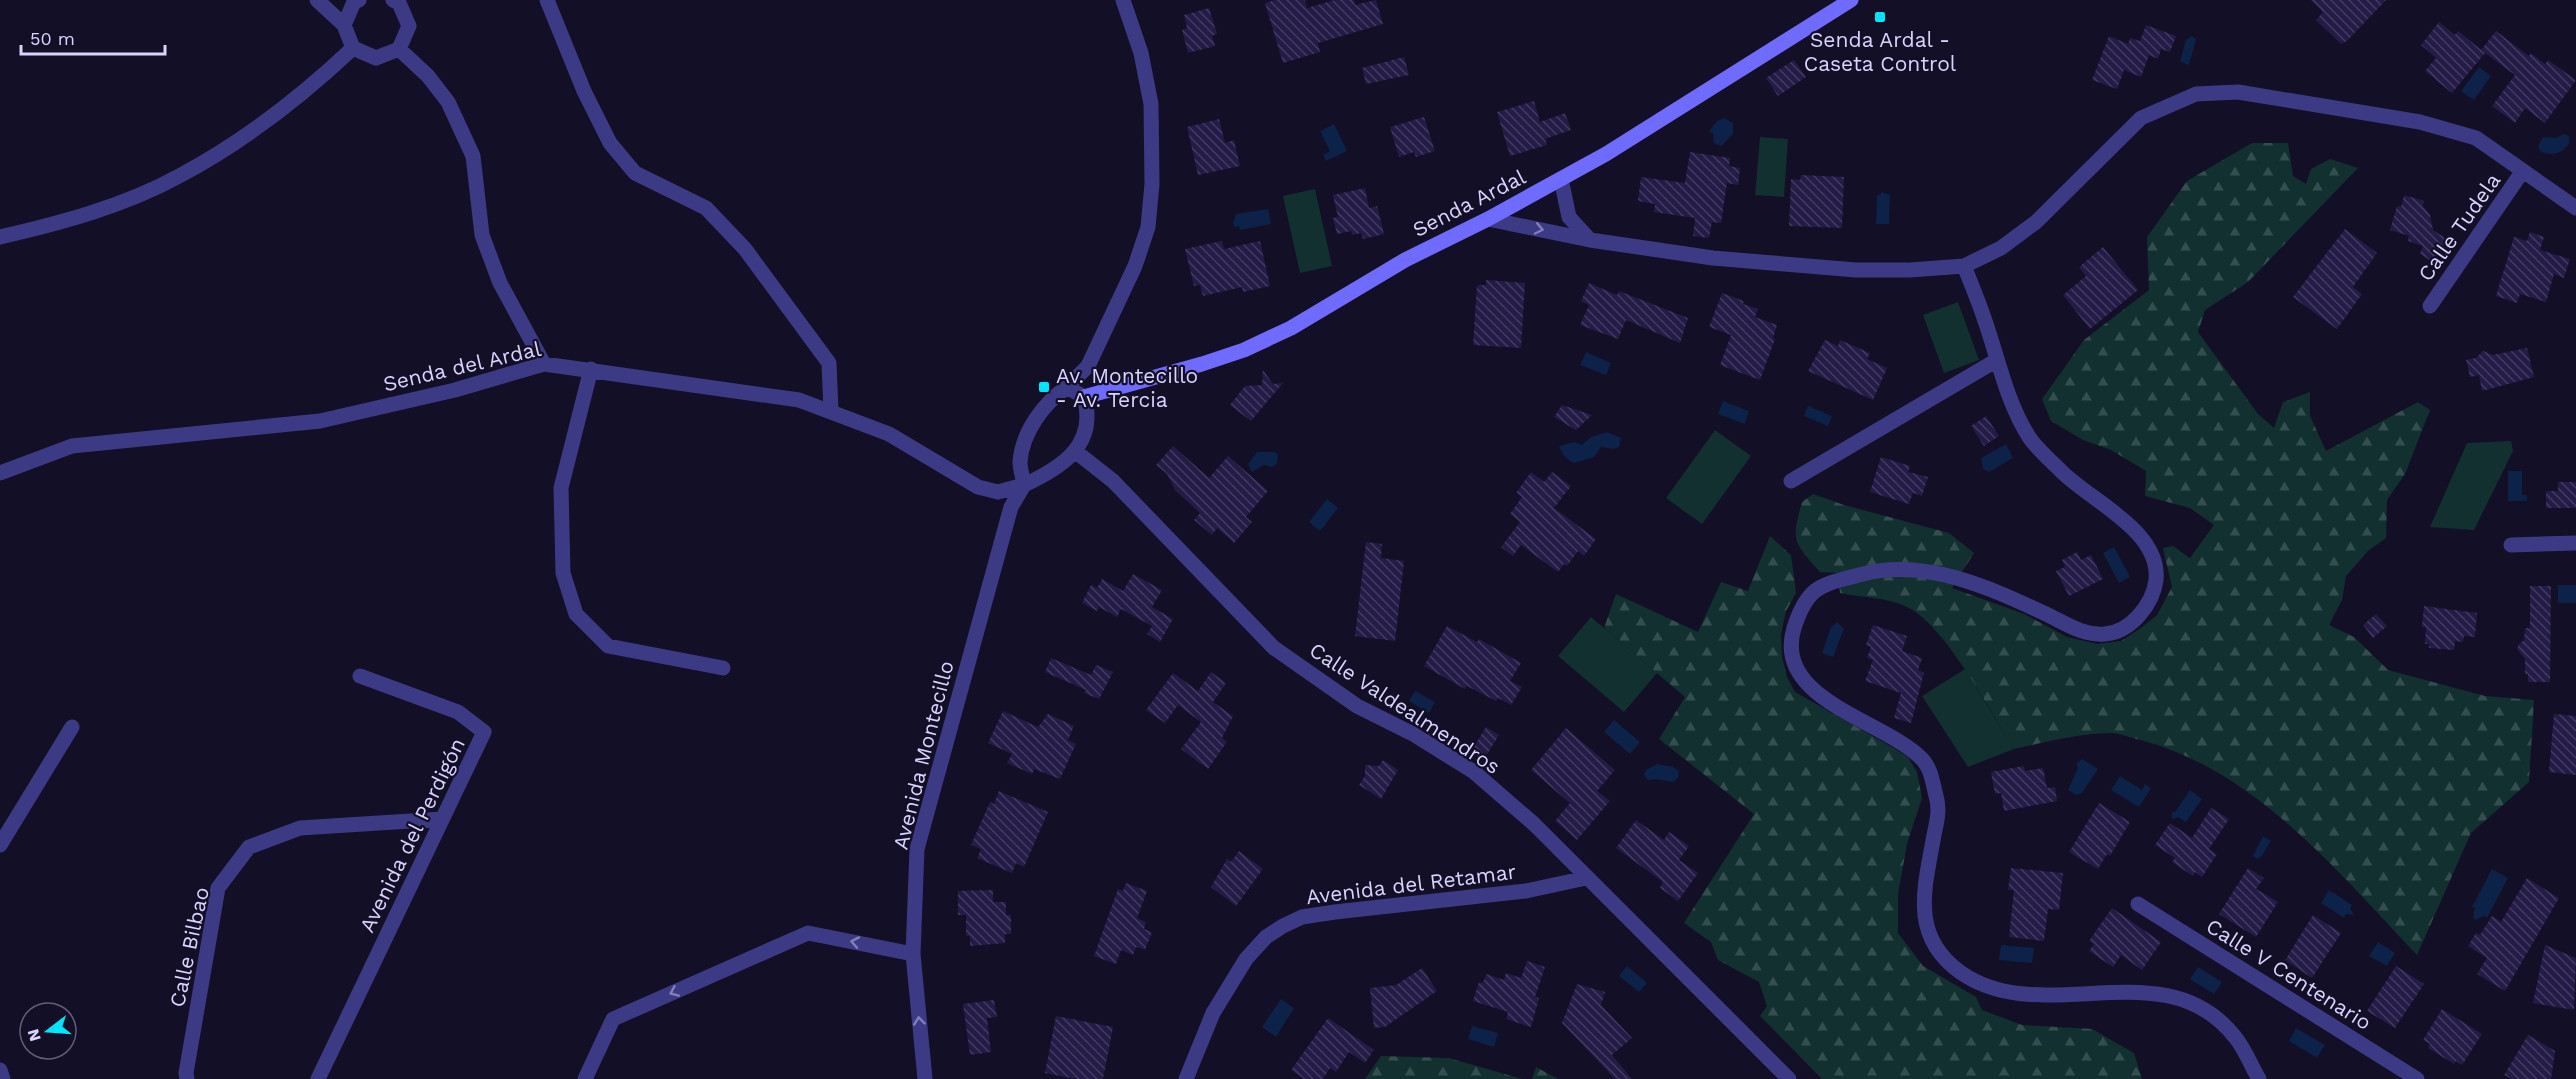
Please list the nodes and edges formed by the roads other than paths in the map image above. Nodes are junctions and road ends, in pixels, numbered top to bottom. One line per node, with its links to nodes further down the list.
1 (317, 0): 7 (street)
2 (359, 0): 7 (street)
3 (393, 0): 9 (street)
4 (547, 0): 23 (street)
5 (1124, 0): 21 (street)
6 (1851, 0): 11 (main road, Senda Ardal)
7 (344, 25): 8 (street)
8 (353, 48): 9 (street); 14 (street)
9 (399, 49): 19 (street)
10 (2522, 172): 12 (street); 16 (street); 17 (street, Calle Tudela)
11 (1561, 179): 13 (main road, Senda Ardal); 15 (street)
12 (2576, 208)
13 (1488, 219): 15 (street, one-way to 15); 22 (main road, Senda Ardal)
14 (0, 237)
15 (1590, 240): 16 (street)
16 (1964, 266): 18 (street)
17 (2430, 306)
18 (1997, 360): 26 (street); 46 (street)
19 (544, 364): 20 (street, Senda del Ardal); 25 (street, Senda del Ardal)
20 (591, 369): 23 (street, Senda del Ardal); 30 (street)
21 (1067, 387): 22 (street); 27 (street)
22 (1084, 397): 24 (street)
23 (831, 411): 27 (street, Senda del Ardal)
24 (1075, 451): 27 (street, Senda del Ardal); 35 (street, Calle Valdealmendros)
25 (0, 472)
26 (1791, 481)
27 (1024, 485): 37 (street, Avenida Montecillo)
28 (2576, 543): 29 (street)
29 (2511, 545)
30 (723, 668)
31 (360, 676): 33 (street, Avenida del Perdigón)
32 (72, 727): 34 (street)
33 (442, 819): 40 (street, Calle Bilbao); 41 (street, Avenida del Perdigón)
34 (0, 845)
35 (1586, 878): 44 (street, Avenida del Retamar); 45 (street, Calle Valdealmendros)
36 (2138, 904): 47 (street, Calle V Centenario)
37 (913, 954): 42 (street, one-way to 42); 43 (street, Avenida Montecillo, one-way to 37)
38 (0, 1070): 39 (street)
39 (3, 1079)
40 (187, 1079)
41 (318, 1079)
42 (585, 1079)
43 (925, 1079)
44 (1186, 1079)
45 (1789, 1079)
46 (2259, 1079)
47 (2417, 1079)

